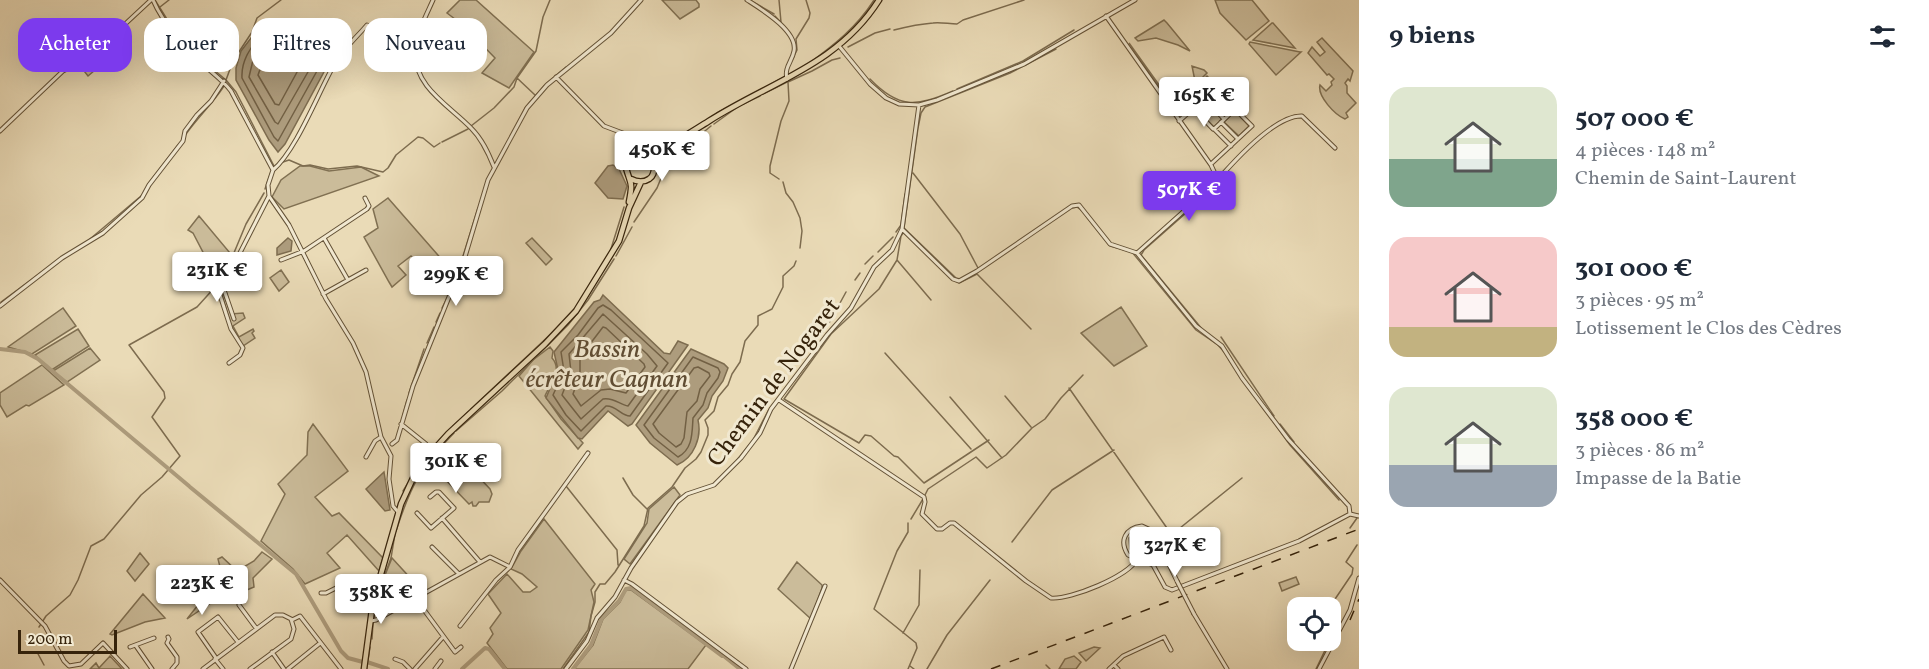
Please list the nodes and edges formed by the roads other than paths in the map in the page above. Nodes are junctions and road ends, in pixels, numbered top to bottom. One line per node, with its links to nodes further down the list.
1 (152, 0): 14 (street); 22 (street)
2 (433, 0): 8 (street)
3 (641, 0): 12 (street)
4 (747, 0): 13 (street)
5 (879, 0): 10 (main road)
6 (1135, 0): 7 (street)
7 (1106, 16): 16 (street); 19 (street)
8 (426, 18)
9 (364, 29): 33 (street)
10 (839, 46): 13 (main road); 16 (street)
11 (421, 72): 32 (street)
12 (556, 77): 24 (street); 32 (street)
13 (791, 77): 26 (main road)
14 (224, 81): 33 (street); 49 (street)
15 (1204, 99): 17 (street); 18 (street); 20 (street)
16 (919, 105): 40 (street, Chemin de Nogaret)
17 (1194, 109): 19 (street); 21 (street)
18 (1232, 112): 20 (street); 23 (street)
19 (1179, 121): 31 (street)
20 (1223, 121): 21 (street); 23 (street)
21 (1214, 129): 25 (street)
22 (0, 131)
23 (1238, 139): 25 (street)
24 (639, 141): 28 (street); 29 (street)
25 (1231, 146): 31 (street)
26 (668, 148): 29 (main road); 30 (main road)
27 (1335, 148): 34 (street)
28 (636, 153): 29 (main road); 35 (main road)
29 (646, 155): 30 (main road)
30 (654, 164): 36 (main road)
31 (1211, 165): 34 (street)
32 (494, 167): 53 (street)
33 (272, 169): 37 (street)
34 (1217, 178): 43 (street)
35 (631, 179): 36 (main road); 39 (main road)
36 (641, 182): 39 (main road)
37 (269, 196): 42 (street); 47 (street)
38 (364, 198): 41 (street)
39 (629, 208): 62 (main road)
40 (902, 229): 43 (street); 52 (street, Chemin de Nogaret)
41 (324, 238): 42 (street); 46 (street)
42 (303, 251): 44 (street); 48 (street)
43 (1137, 253): 64 (street)
44 (281, 260)
45 (366, 270): 46 (street)
46 (348, 280): 48 (street)
47 (224, 284): 50 (street); 51 (street)
48 (323, 294): 54 (street)
49 (0, 306)
50 (234, 320)
51 (229, 363)
52 (779, 399): 68 (street); 74 (street, Chemin de Nogaret)
53 (402, 424): 55 (street); 56 (street)
54 (381, 437): 57 (street); 60 (street)
55 (392, 444): 57 (street); 58 (street)
56 (426, 444)
57 (386, 445): 58 (street)
58 (390, 452): 62 (street)
59 (588, 453): 70 (street)
60 (366, 457)
61 (430, 497): 66 (street)
62 (398, 512): 78 (main road)
63 (417, 513): 66 (street)
64 (1350, 513): 65 (street); 68 (street)
65 (1359, 516)
66 (442, 518): 69 (street)
67 (432, 547): 71 (street)
68 (1137, 559): 117 (street, bridge)
69 (480, 562): 70 (street); 71 (street)
70 (510, 567): 84 (street)
71 (459, 574): 77 (street)
72 (1359, 578): 118 (street)
73 (0, 580): 100 (street)
74 (624, 580): 112 (street, Chemin de Nogaret); 113 (street)
75 (825, 586): 114 (street)
76 (321, 593): 78 (street)
77 (416, 599): 83 (street); 88 (street)
78 (373, 602): 83 (main road)
79 (239, 605): 85 (street)
80 (215, 612): 81 (street)
81 (218, 617): 89 (street); 96 (street)
82 (292, 620): 85 (street); 90 (street); 95 (street)
83 (370, 621): 108 (main road)
84 (460, 626)
85 (256, 628): 89 (street)
86 (168, 637): 102 (street)
87 (154, 638): 91 (street)
88 (444, 639): 93 (street); 110 (street)
89 (238, 642): 96 (street)
90 (320, 644): 106 (street); 107 (street)
91 (136, 646): 92 (street); 101 (street)
92 (130, 647)
93 (461, 647)
94 (1171, 650): 99 (street)
95 (272, 652): 105 (street); 106 (street)
96 (215, 658): 103 (street); 104 (street)
97 (395, 659): 109 (street)
98 (441, 661): 111 (street)
99 (1114, 665): 115 (street); 116 (street)
100 (127, 669)
101 (152, 669)
102 (172, 669)
103 (203, 669)
104 (224, 669)
105 (250, 669)
106 (286, 669)
107 (341, 669)
108 (364, 669)
109 (410, 669)
110 (415, 669)
111 (435, 669)
112 (566, 669)
113 (746, 669)
114 (791, 669)
115 (1109, 669)
116 (1118, 669)
117 (1227, 669)
118 (1319, 669)

